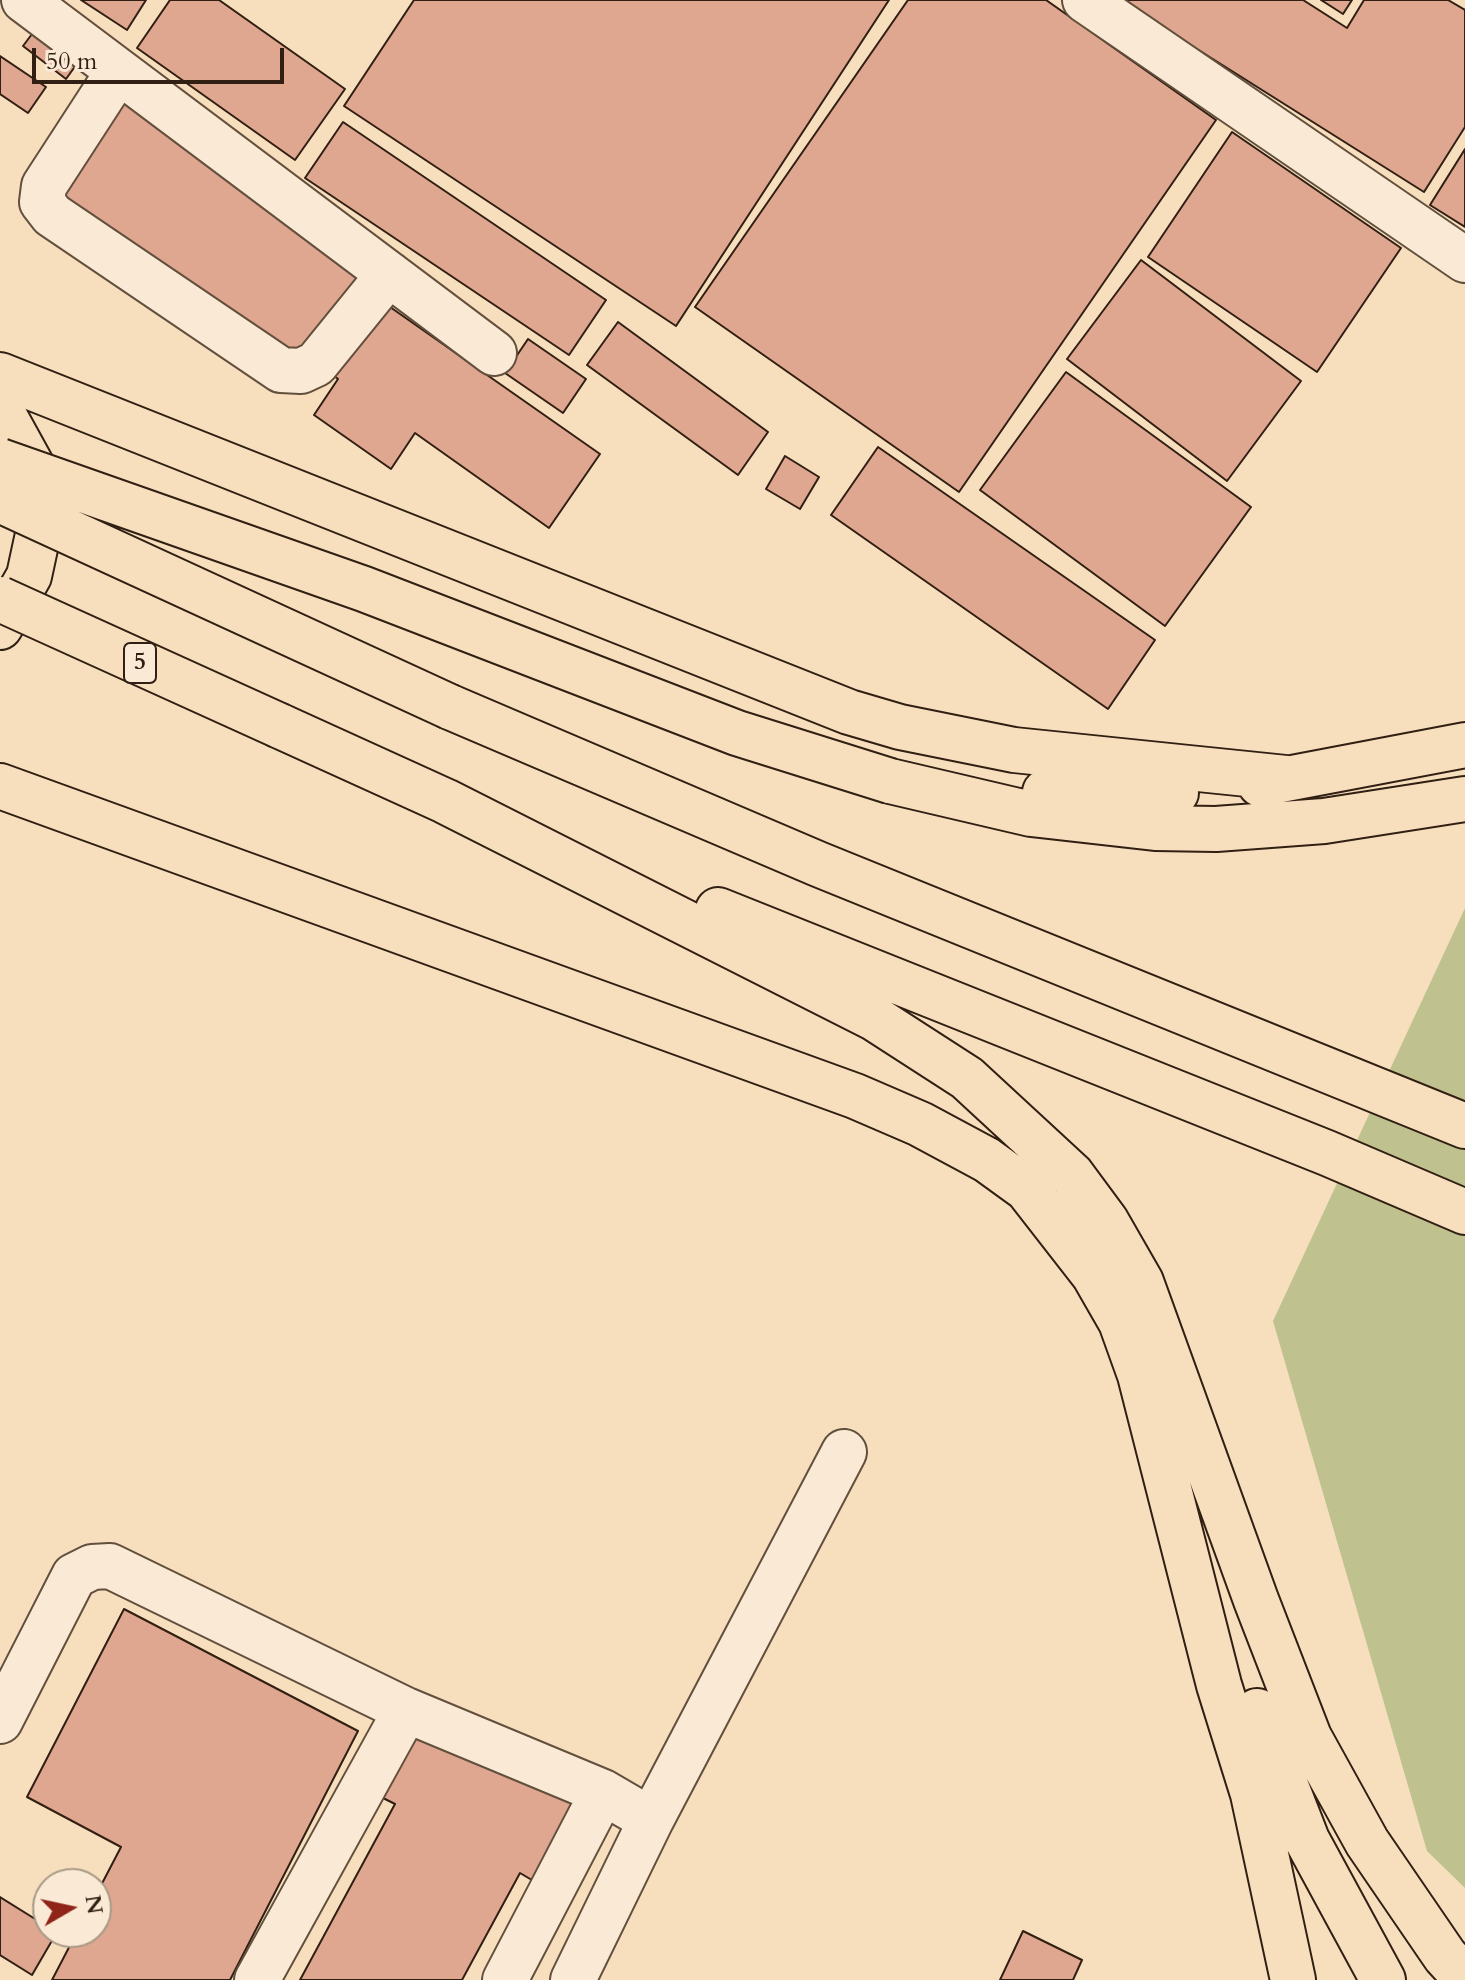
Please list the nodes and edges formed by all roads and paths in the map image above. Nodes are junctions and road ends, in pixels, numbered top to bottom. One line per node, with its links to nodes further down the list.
1 (24, 0): 3 (lane)
2 (1085, 0): 4 (lane)
3 (118, 72): 5 (lane); 5 (lane)
4 (1465, 260)
5 (389, 274): 6 (lane)
6 (494, 353)
7 (0, 375): 14 (main road)
8 (0, 408): 12 (main road)
9 (0, 461): 16 (main road, bridge)
10 (0, 500): 19 (main road, bridge)
11 (0, 599): 18 (main road, 5, bridge)
12 (0, 627)
13 (1465, 745): 14 (main road)
14 (1286, 778): 16 (main road)
15 (0, 786): 31 (main road)
16 (942, 792): 17 (main road)
17 (1465, 799)
18 (445, 801): 20 (main road); 21 (main road)
19 (1465, 1126)
20 (1465, 1212)
21 (1141, 1282): 27 (main road); 32 (main road)
22 (844, 1452): 26 (lane)
23 (406, 1710): 24 (lane); 25 (lane); 28 (lane)
24 (0, 1721)
25 (603, 1792): 26 (lane); 29 (lane)
26 (651, 1820): 30 (lane)
27 (1455, 1967)
28 (257, 1980)
29 (505, 1980)
30 (573, 1980)
31 (1293, 1980)
32 (1383, 1980)

